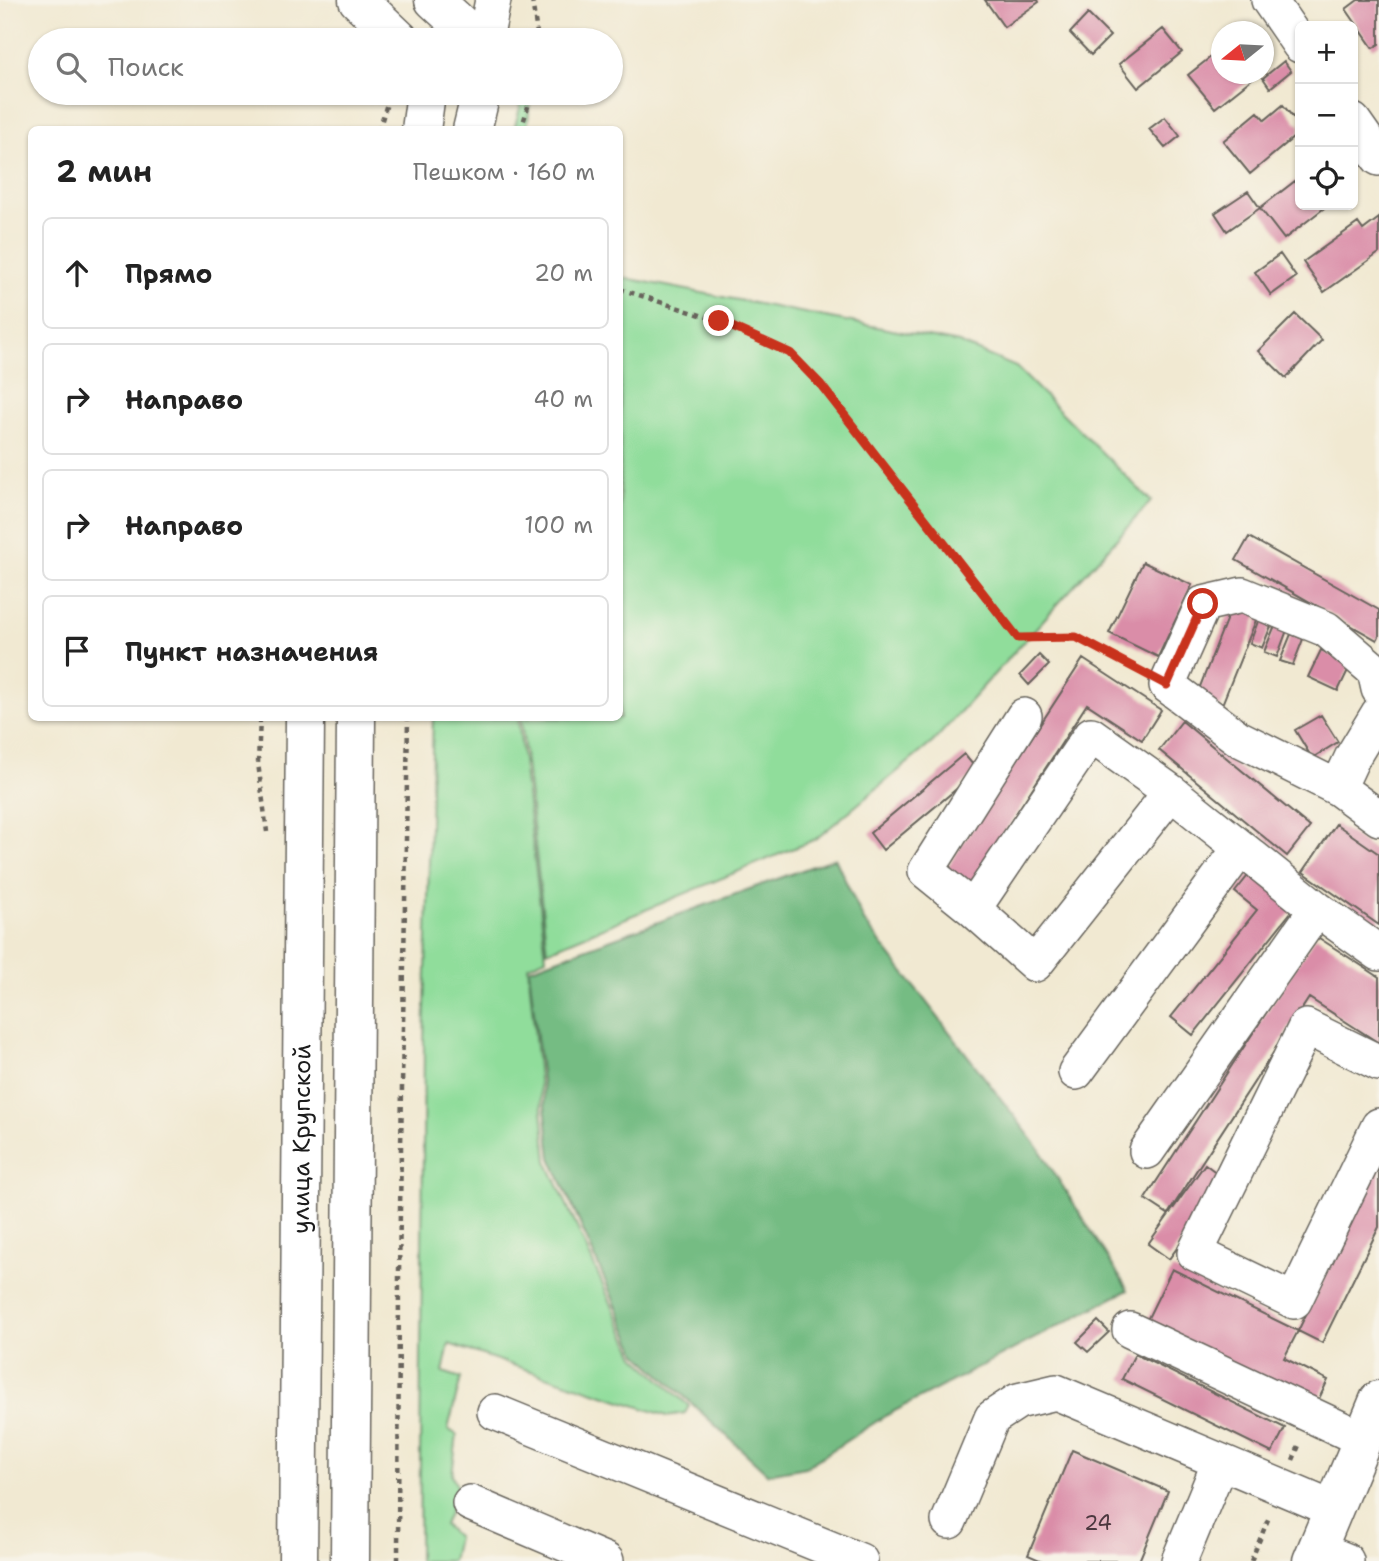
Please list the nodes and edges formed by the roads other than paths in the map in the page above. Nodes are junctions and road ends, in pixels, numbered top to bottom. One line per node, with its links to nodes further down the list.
1 (358, 0): 5 (main road)
2 (434, 0): 6 (main road)
3 (493, 0): 7 (street)
4 (1269, 0): 8 (street)
5 (387, 28)
6 (463, 28)
7 (487, 28)
8 (1295, 38)
9 (424, 105): 11 (main road)
10 (478, 105): 12 (main road)
11 (422, 126)
12 (473, 126)
13 (1358, 128): 14 (street)
14 (1379, 158)
15 (1379, 690): 20 (street)
16 (1379, 713): 20 (street)
17 (1024, 716): 24 (street)
18 (304, 721): 40 (main road, улица Крупской)
19 (356, 721): 41 (main road)
20 (1338, 788): 22 (street)
21 (1171, 792): 23 (street); 24 (street); 24 (street)
22 (1379, 818)
23 (1240, 849): 25 (street); 28 (street)
24 (973, 909)
25 (1317, 909): 26 (street); 30 (street)
26 (1379, 953)
27 (1379, 1063): 29 (street)
28 (1076, 1072)
29 (1379, 1126)
30 (1147, 1151)
31 (1130, 1330): 34 (street)
32 (1379, 1400): 34 (main road)
33 (495, 1412): 43 (street)
34 (1363, 1439): 37 (main road)
35 (1220, 1462): 37 (street); 38 (street); 44 (street)
36 (470, 1503): 42 (street)
37 (1334, 1509): 39 (main road)
38 (949, 1521)
39 (1325, 1557)
40 (298, 1561)
41 (350, 1561)
42 (606, 1561)
43 (860, 1561)
44 (1179, 1561)

